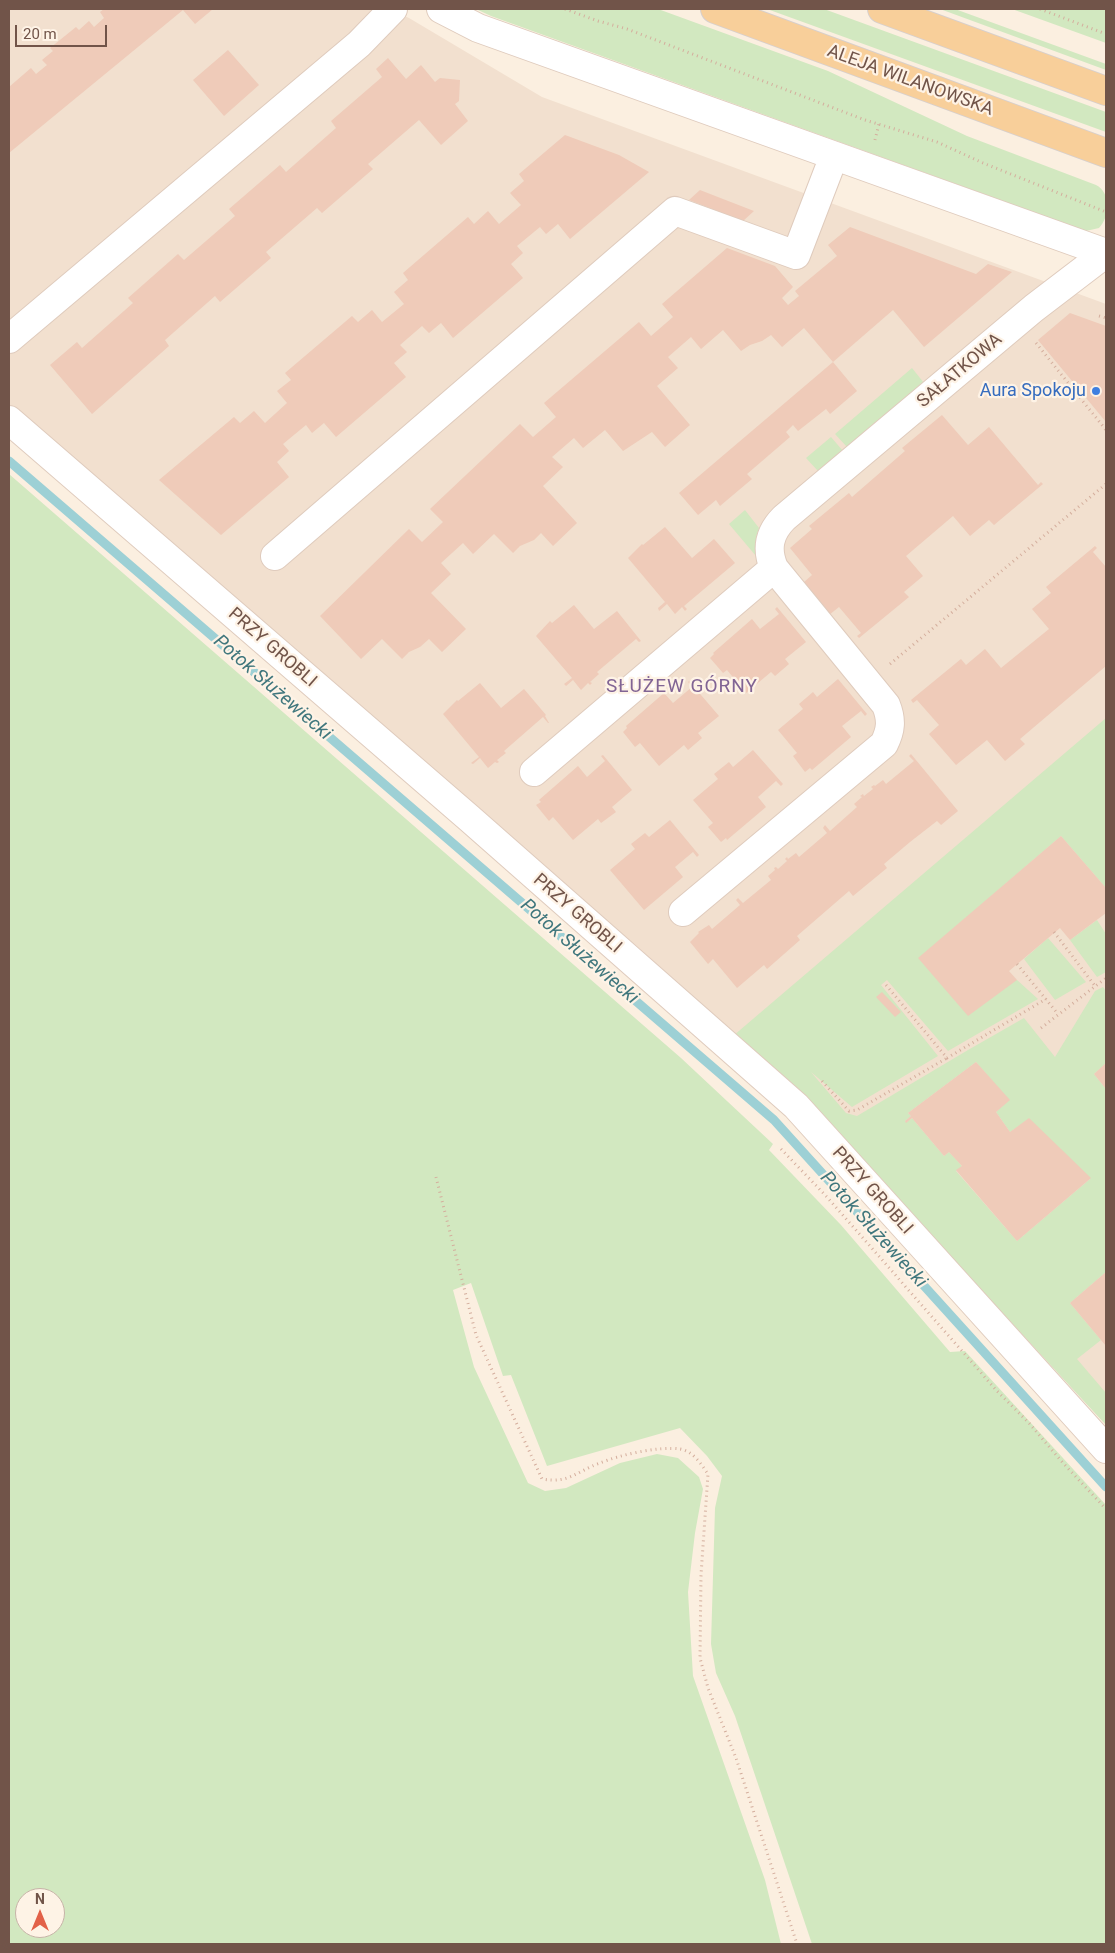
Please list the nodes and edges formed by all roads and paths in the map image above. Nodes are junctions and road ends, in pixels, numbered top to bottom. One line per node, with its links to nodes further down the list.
1 (393, 9): 16 (street)
2 (441, 9): 10 (street)
3 (565, 9): 11 (path)
4 (714, 9): 9 (main road, ALEJA WILANOWSKA)
5 (882, 9): 8 (main road)
6 (1040, 9): 7 (path)
7 (1106, 34)
8 (1106, 91)
9 (1106, 153)
10 (834, 156): 12 (street); 20 (street)
11 (1106, 212)
12 (1106, 253): 15 (street, SAŁATKOWA)
13 (1099, 316): 14 (path)
14 (1106, 318)
15 (1018, 321): 18 (path); 21 (street, SAŁATKOWA)
16 (9, 339)
17 (9, 420): 37 (street, PRZY GROBLI)
18 (1106, 430)
19 (1106, 484): 22 (path)
20 (275, 556)
21 (774, 568): 22 (street); 23 (street)
22 (868, 682): 24 (street)
23 (534, 772)
24 (683, 912)
25 (1054, 932): 29 (path)
26 (1016, 964): 30 (path)
27 (1106, 979): 29 (path)
28 (886, 984): 33 (path)
29 (1095, 986): 31 (path)
30 (1046, 999): 31 (path); 33 (path)
31 (1058, 1014): 32 (path)
32 (1041, 1028)
33 (947, 1058): 34 (path)
34 (822, 1082)
35 (780, 1149): 38 (path)
36 (436, 1177): 39 (path)
37 (1106, 1449)
38 (1106, 1509)
39 (797, 1944)

